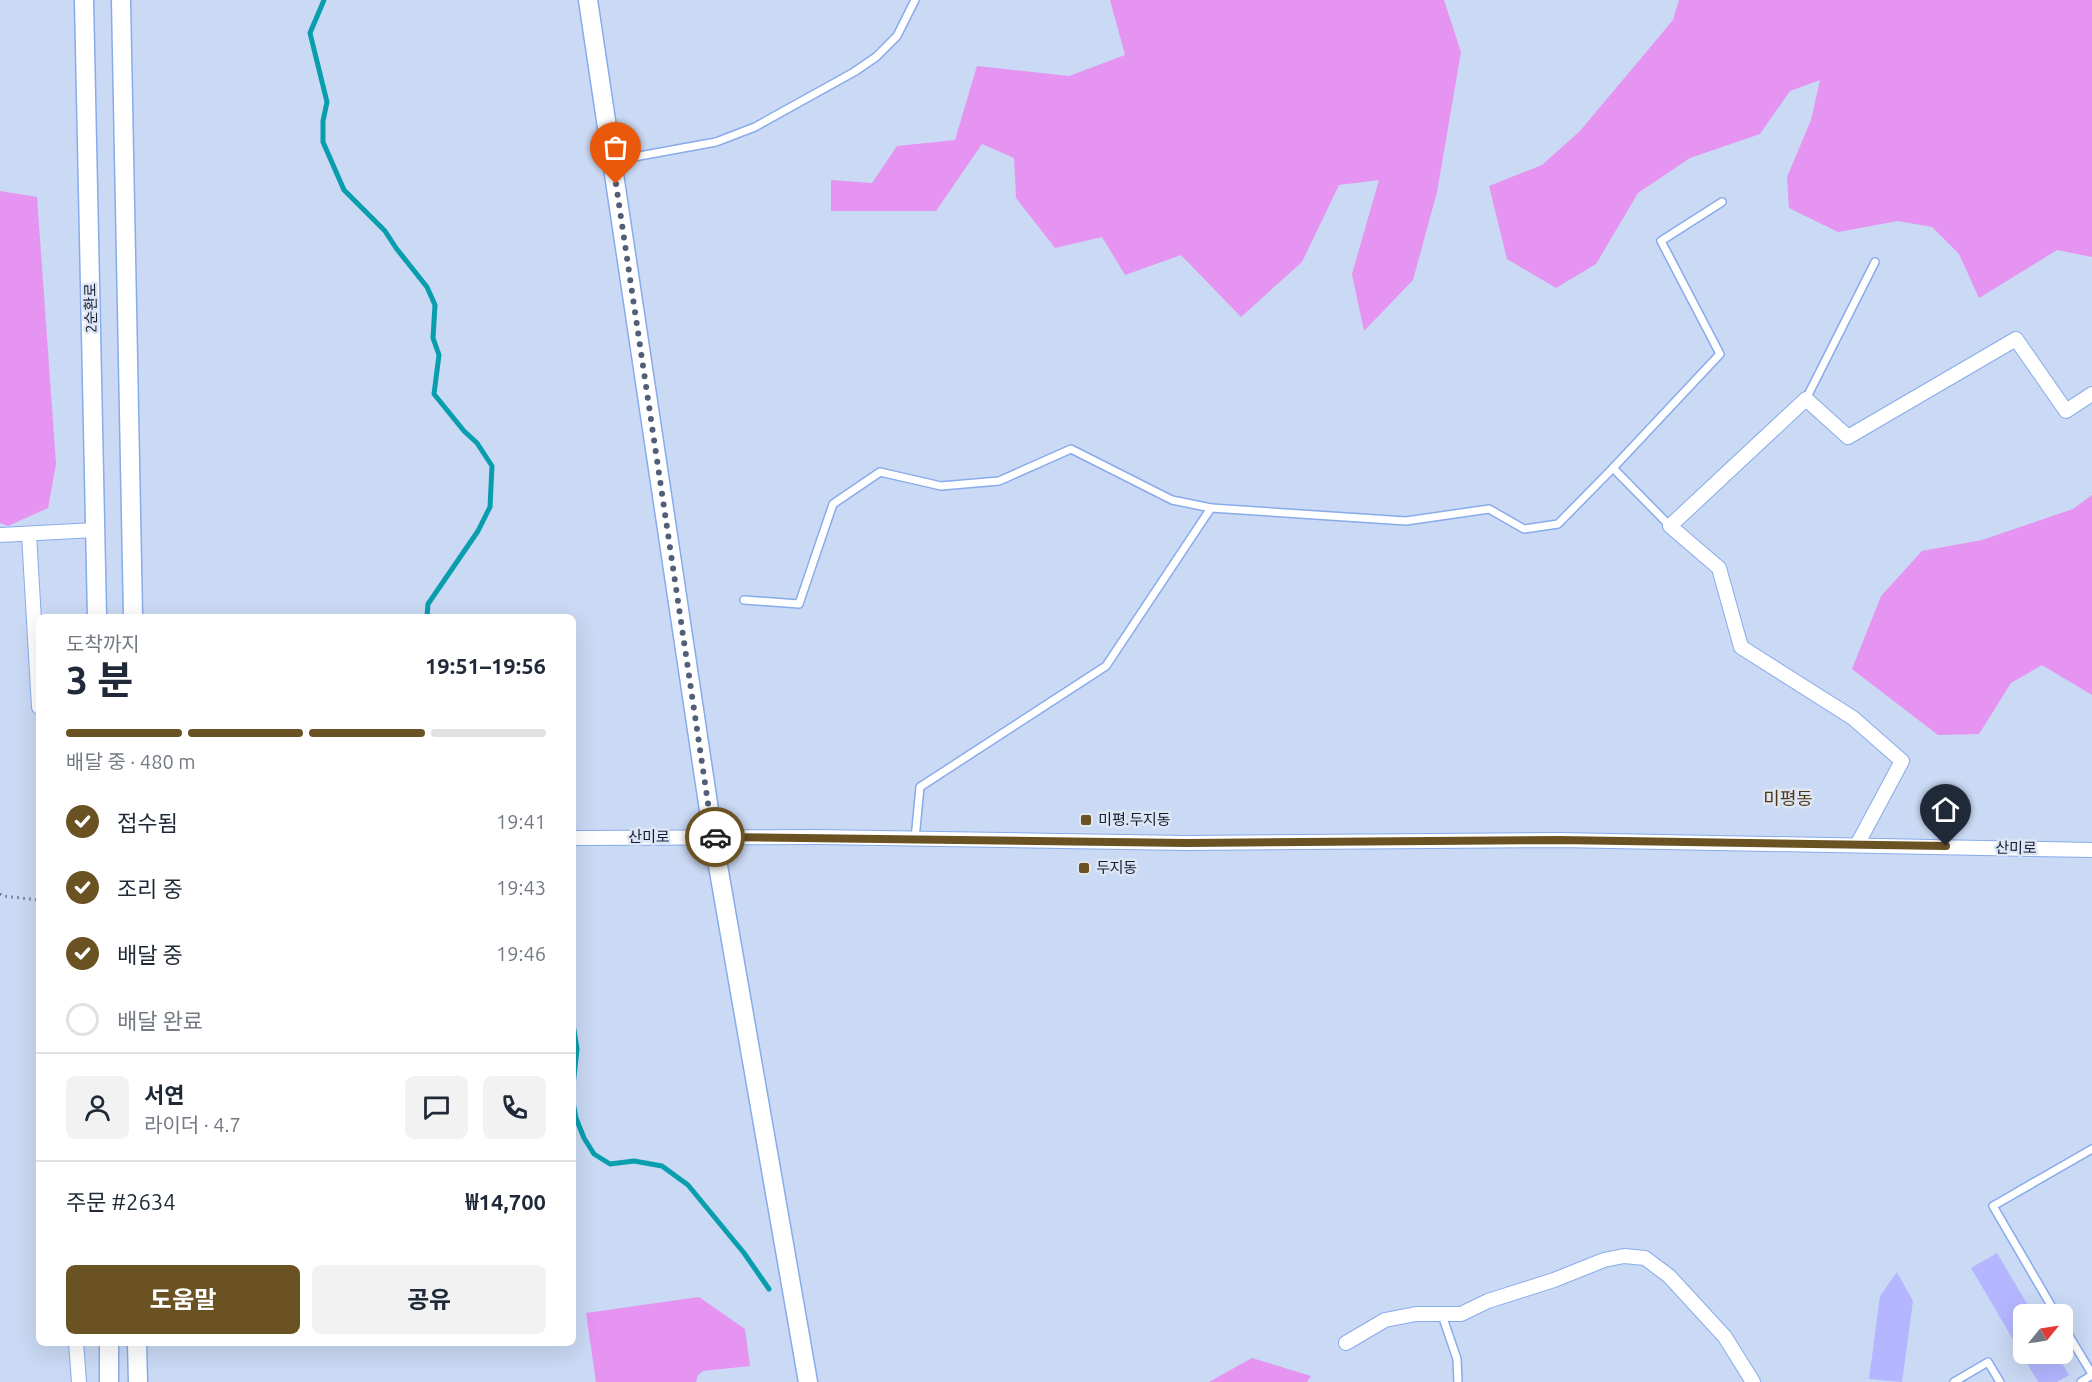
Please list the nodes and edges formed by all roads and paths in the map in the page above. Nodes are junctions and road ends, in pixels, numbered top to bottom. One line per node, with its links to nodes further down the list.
1 (84, 0): 13 (street, 2순환로)
2 (121, 0): 18 (street)
3 (588, 0): 5 (street)
4 (915, 0): 5 (lane)
5 (612, 161): 20 (street)
6 (1722, 202): 10 (lane)
7 (1875, 262): 9 (lane)
8 (2092, 394): 9 (street)
9 (1806, 399): 12 (street)
10 (1613, 468): 11 (lane); 12 (lane)
11 (1211, 508): 16 (lane); 22 (lane)
12 (1670, 526): 23 (street)
13 (95, 530): 14 (street); 17 (street, 2순환로)
14 (29, 534): 15 (street); 19 (street)
15 (0, 535)
16 (744, 600)
17 (97, 614)
18 (133, 614)
19 (36, 655)
20 (713, 837): 21 (street, 산미로); 22 (street, 산미로); 39 (street)
21 (576, 838)
22 (915, 839): 23 (street, 산미로)
23 (1857, 845): 24 (street, 산미로)
24 (2092, 850)
25 (0, 894): 26 (path)
26 (36, 900)
27 (2092, 1149): 28 (lane)
28 (2050, 1304)
29 (1442, 1315): 30 (street); 40 (lane); 41 (street)
30 (1346, 1343)
31 (2073, 1343): 35 (lane)
32 (76, 1346): 36 (street)
33 (109, 1346): 37 (street)
34 (137, 1346): 38 (street)
35 (2092, 1375): 44 (lane)
36 (79, 1382)
37 (109, 1382)
38 (138, 1382)
39 (808, 1382)
40 (1458, 1382)
41 (1753, 1382)
42 (1954, 1382): 43 (lane)
43 (2000, 1382)
44 (2081, 1382)

